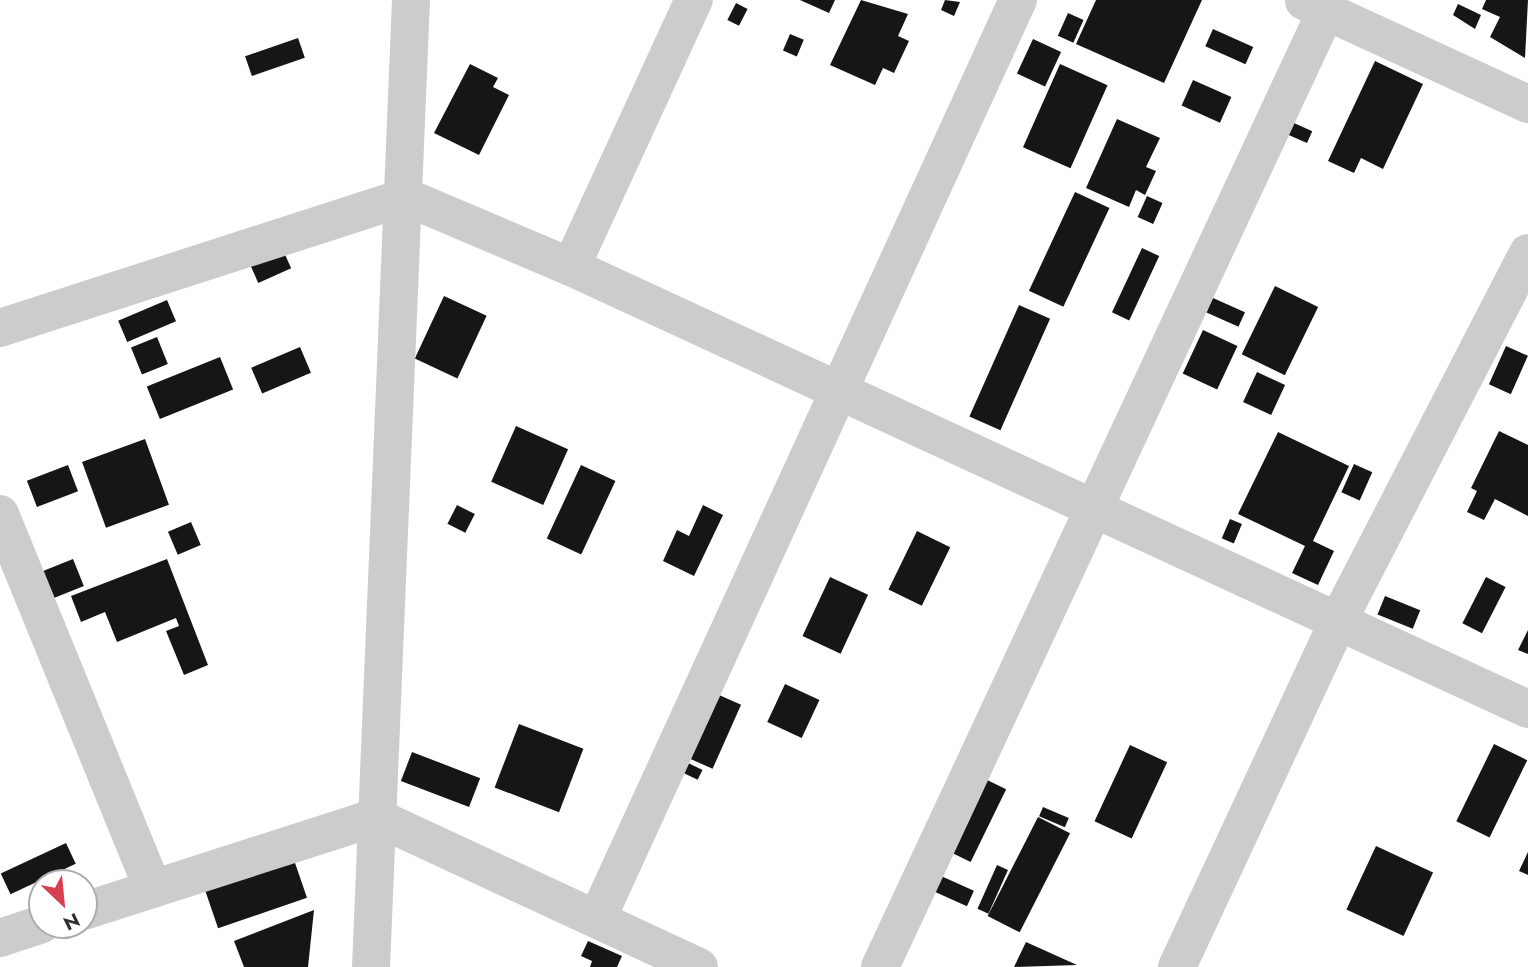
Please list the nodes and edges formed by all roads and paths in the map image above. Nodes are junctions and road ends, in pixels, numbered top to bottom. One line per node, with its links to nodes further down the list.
1 (411, 0): 6 (street)
2 (694, 0): 8 (street)
3 (1018, 0): 10 (street)
4 (1314, 6): 5 (street); 11 (street)
5 (1528, 104)
6 (407, 197): 8 (street); 9 (street); 15 (street)
7 (1528, 253): 13 (street)
8 (571, 267): 10 (street)
9 (0, 328)
10 (840, 390): 11 (street); 18 (street)
11 (1098, 510): 13 (street); 23 (street)
12 (0, 514): 16 (street)
13 (1338, 621): 14 (street); 24 (street)
14 (1528, 709)
15 (376, 817): 16 (street); 18 (street); 21 (street)
16 (153, 889): 17 (street)
17 (98, 907)
18 (597, 919): 22 (street)
19 (28, 929): 20 (street)
20 (0, 938)
21 (371, 967)
22 (699, 967)
23 (880, 967)
24 (1177, 967)

